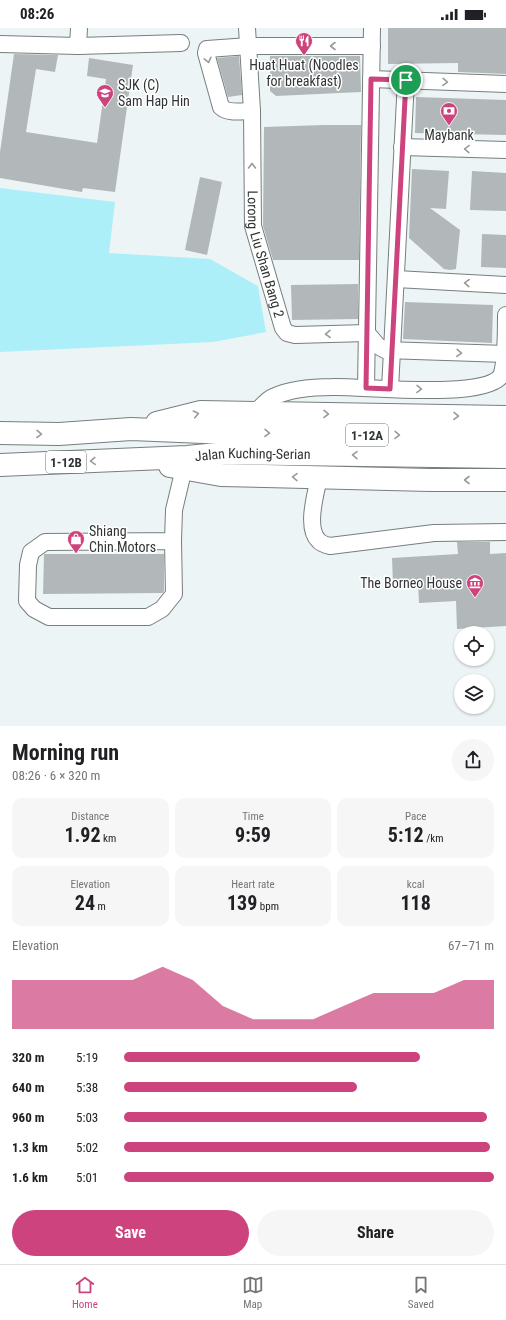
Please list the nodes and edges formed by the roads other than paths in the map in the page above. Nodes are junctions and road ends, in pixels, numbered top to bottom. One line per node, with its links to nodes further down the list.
1 (79, 28): 6 (lane)
2 (247, 28): 7 (lane, Lorong Liu Shan Bang 2)
3 (372, 28): 8 (lane)
4 (181, 43): 6 (lane)
5 (0, 44): 6 (lane)
6 (78, 46)
7 (249, 46): 8 (lane, one-way to 7); 12 (lane, Lorong Liu Shan Bang 2); 12 (lane, one-way to 12)
8 (372, 46): 9 (lane)
9 (371, 79): 10 (lane); 18 (lane)
10 (406, 80): 11 (lane, one-way to 11); 13 (lane)
11 (506, 84)
12 (252, 111): 18 (lane, Lorong Liu Shan Bang 2, one-way to 12)
13 (402, 147): 14 (lane, one-way to 13); 15 (lane)
14 (506, 150)
15 (396, 279): 16 (lane, one-way to 15); 19 (lane)
16 (506, 285)
17 (506, 315): 20 (lane)
18 (367, 333): 19 (lane); 21 (lane)
19 (392, 351): 20 (lane, one-way to 20); 22 (lane)
20 (505, 354): 22 (lane, one-way to 20)
21 (366, 388): 22 (lane); 23 (lane)
22 (390, 389)
23 (255, 413): 24 (highway, one-way to 24); 25 (highway, one-way to 23)
24 (506, 417)
25 (131, 429): 26 (highway, Jalan Kuching-Serian / 1-12A, one-way to 25); 28 (highway, Jalan Kuching-Serian / 1-12A)
26 (0, 433)
27 (506, 437): 28 (highway, Jalan Kuching-Serian / 1-12A, one-way to 27)
28 (228, 443): 29 (highway, Jalan Kuching-Serian / 1-12B, one-way to 28); 30 (highway, Jalan Kuching-Serian / 1-12B)
29 (506, 457)
30 (132, 458): 31 (highway, Jalan Kuching-Serian / 1-12B, one-way to 31); 32 (highway)
31 (0, 465)
32 (184, 468): 33 (highway, one-way to 32); 36 (lane)
33 (319, 477): 34 (highway, one-way to 33); 35 (lane)
34 (506, 480)
35 (506, 532)
36 (173, 541): 36 (lane)

